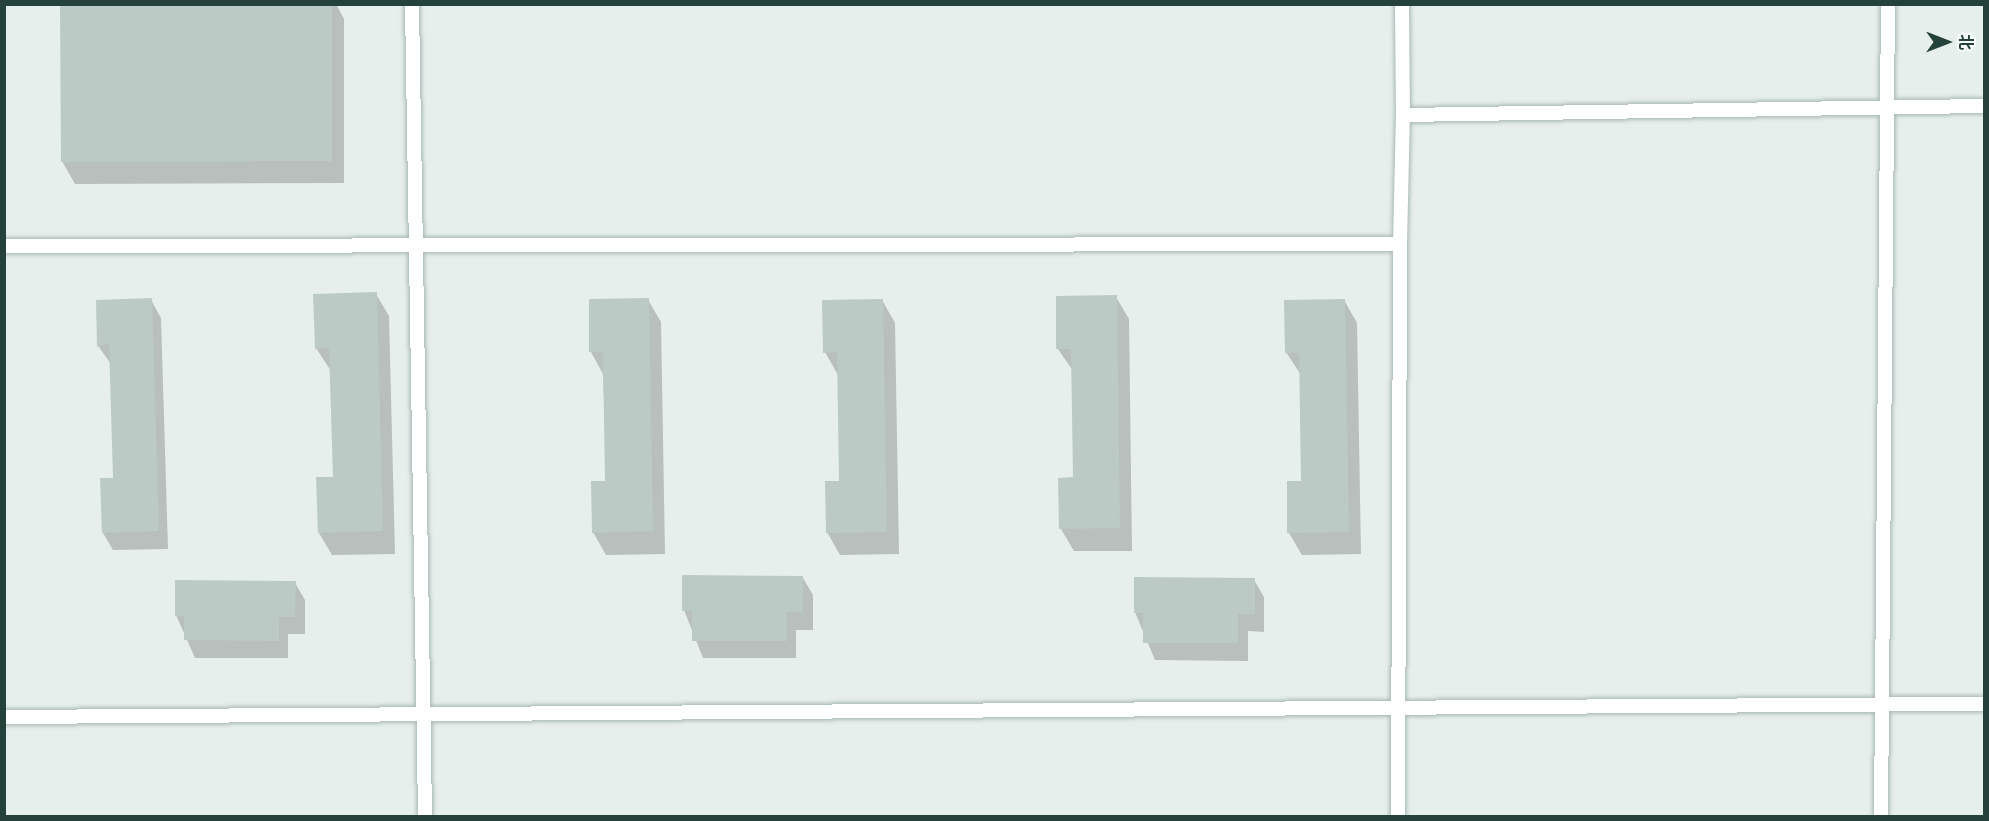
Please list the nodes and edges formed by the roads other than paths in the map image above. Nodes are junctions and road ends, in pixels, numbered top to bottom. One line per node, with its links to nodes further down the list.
1 (412, 4): 9 (lane)
2 (1402, 4): 6 (lane)
3 (1888, 4): 5 (lane)
4 (1984, 106): 5 (lane)
5 (1888, 107): 6 (lane); 11 (lane)
6 (1403, 115): 7 (lane)
7 (1401, 244): 9 (lane); 12 (lane)
8 (4, 246): 9 (lane)
9 (414, 246): 13 (lane)
10 (1984, 704): 11 (lane)
11 (1882, 705): 12 (lane); 17 (lane)
12 (1398, 708): 13 (lane); 16 (lane)
13 (423, 715): 14 (lane); 15 (lane)
14 (4, 717)
15 (425, 816)
16 (1398, 816)
17 (1881, 816)

